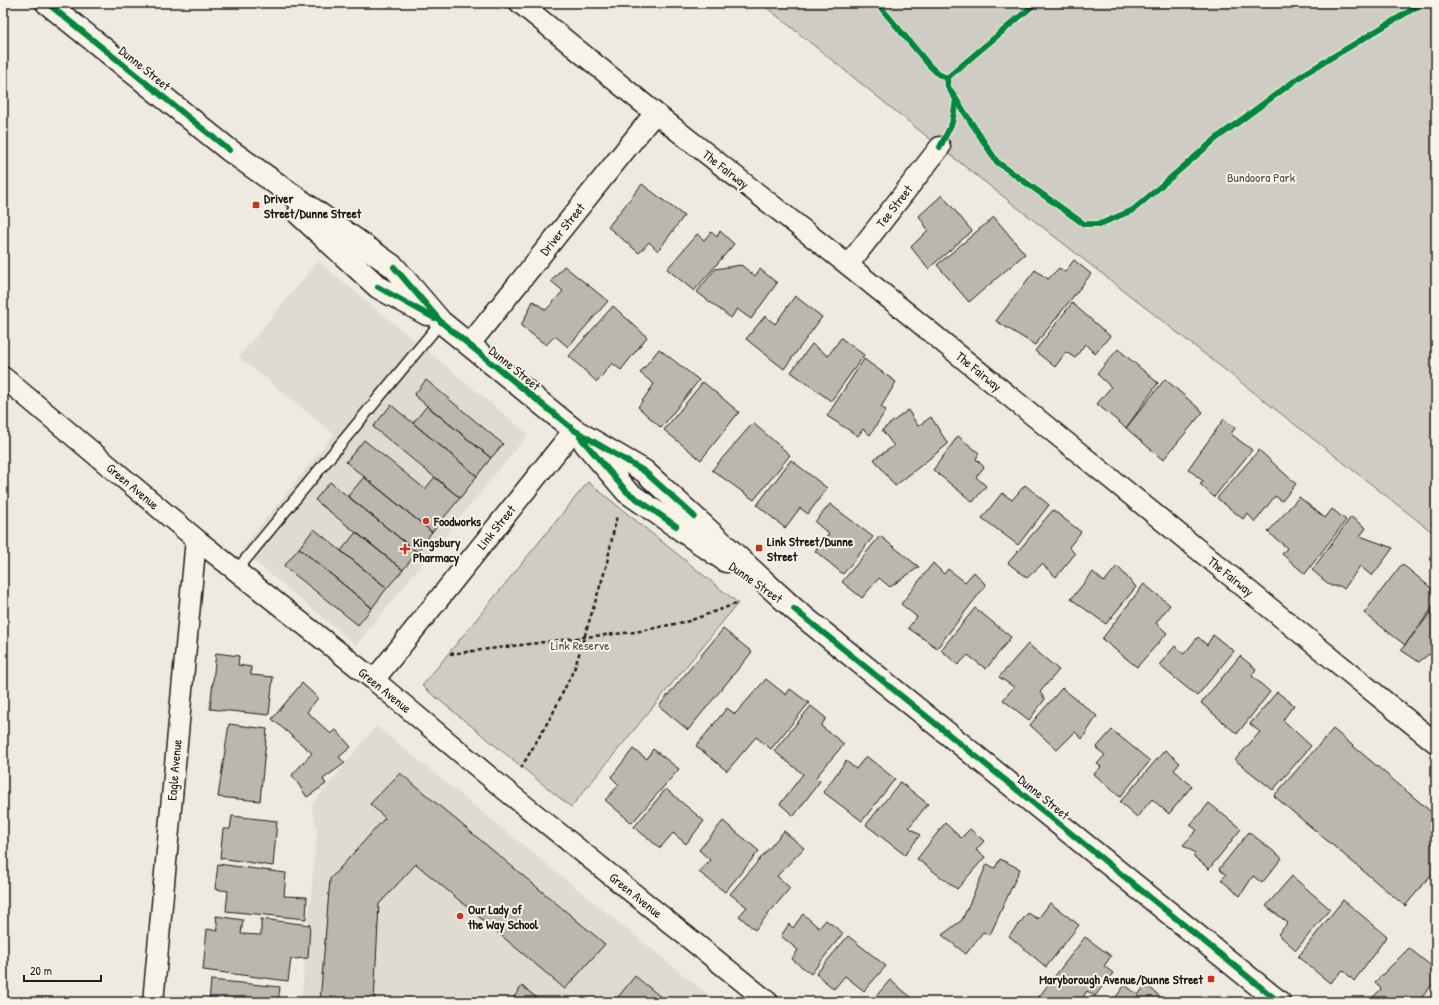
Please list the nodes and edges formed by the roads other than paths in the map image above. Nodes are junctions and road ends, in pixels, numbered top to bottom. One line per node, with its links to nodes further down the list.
1 (47, 3): 6 (main road, Dunne Street)
2 (520, 3): 3 (street, The Fairway)
3 (655, 113): 5 (street, The Fairway); 7 (street, Driver Street)
4 (940, 147): 5 (street, Tee Street)
5 (848, 265): 13 (street, The Fairway)
6 (441, 322): 7 (main road, Dunne Street); 11 (lane)
7 (470, 345): 9 (main road, Dunne Street)
8 (3, 377): 10 (street, Green Avenue)
9 (574, 430): 12 (street, Link Street); 16 (main road, Dunne Street)
10 (196, 539): 11 (street, Green Avenue); 14 (street, Eagle Avenue)
11 (236, 571): 12 (street, Green Avenue)
12 (374, 680): 15 (street, Green Avenue)
13 (1436, 743)
14 (153, 1002)
15 (768, 1002)
16 (1279, 1002)

